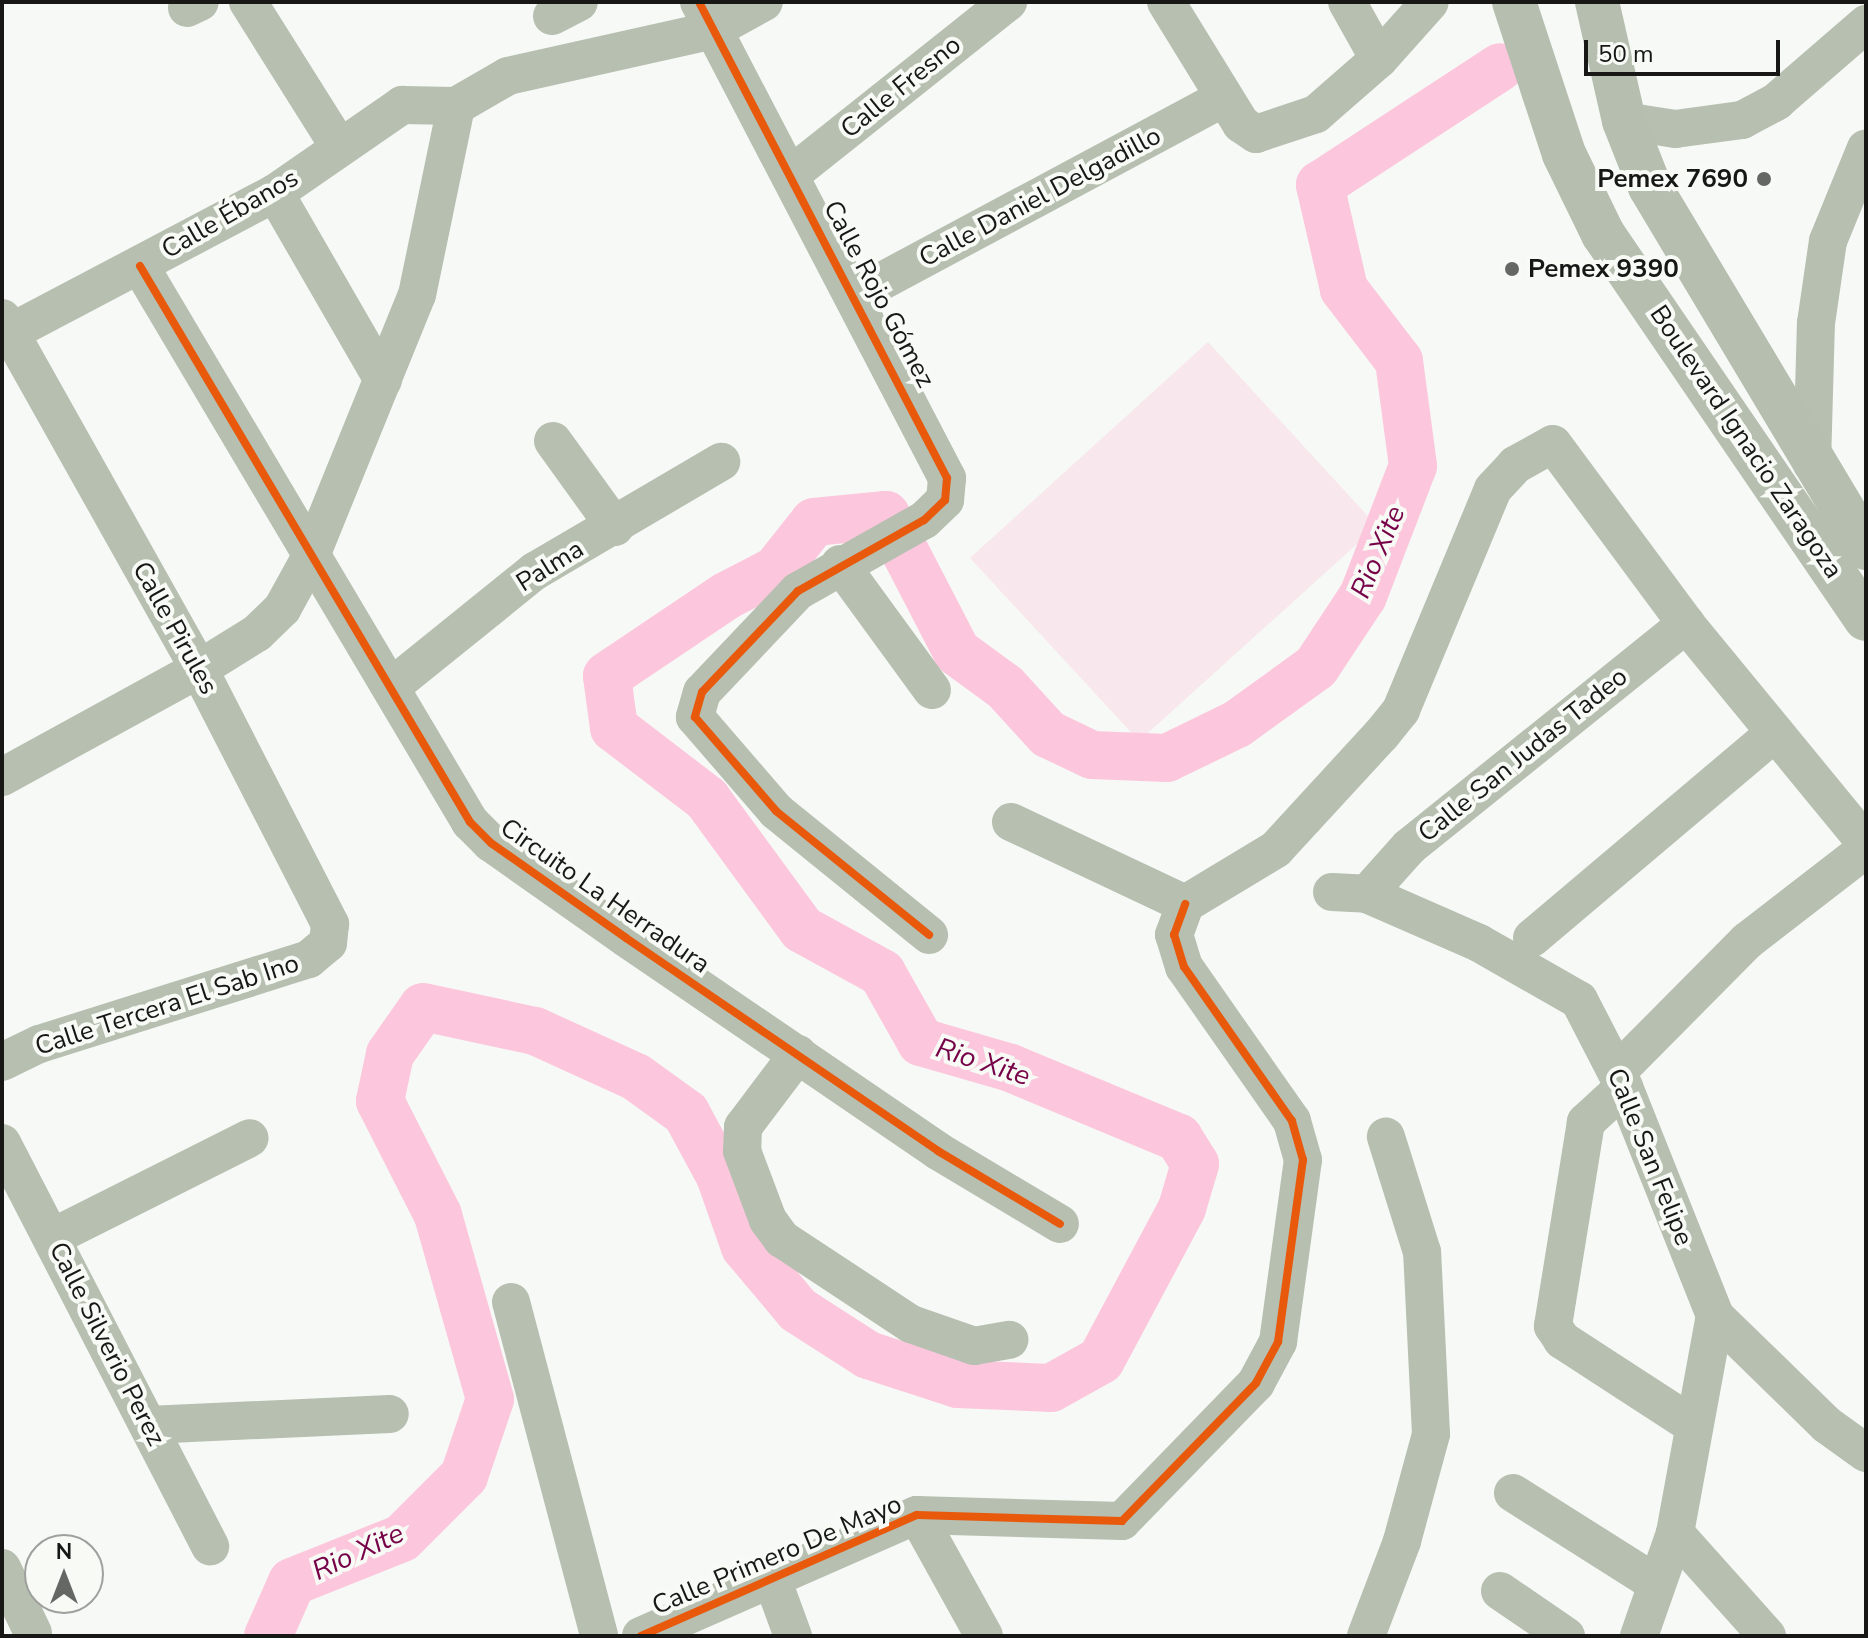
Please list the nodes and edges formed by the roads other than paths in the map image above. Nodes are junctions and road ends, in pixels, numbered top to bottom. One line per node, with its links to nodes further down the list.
1 (248, 2): 15 (street)
2 (764, 2): 9 (street)
3 (1008, 2): 17 (street, Calle Fresno)
4 (1166, 2): 12 (street)
5 (1347, 2): 11 (street)
6 (1430, 2): 11 (street)
7 (1514, 2): 30 (main road, Boulevard Ignacio Zaragoza)
8 (1597, 2): 14 (main road, Boulevard Ignacio Zaragoza)
9 (706, 16): 13 (street); 17 (street, Calle Rojo Gómez)
10 (1866, 24): 14 (street)
11 (1379, 59): 12 (street)
12 (1224, 98): 20 (street, Calle Daniel Delgadillo)
13 (456, 106): 15 (street, Calle Ébanos); 22 (street)
14 (1624, 121): 25 (main road, Boulevard Ignacio Zaragoza)
15 (338, 145): 18 (street, Calle Ébanos)
16 (1866, 148): 25 (street)
17 (793, 173): 20 (street, Calle Rojo Gómez)
18 (275, 193): 19 (street, Calle Ébanos); 22 (street)
19 (140, 266): 21 (street, Calle Ébanos); 29 (street, Circuito La Herradura)
20 (856, 295): 28 (street, Calle Rojo Gómez)
21 (5, 329): 32 (street, Calle Pirules)
22 (383, 380): 29 (street)
23 (553, 441): 26 (street)
24 (721, 462): 26 (street, Palma)
25 (1812, 464): 27 (main road, Boulevard Ignacio Zaragoza)
26 (615, 527): 33 (street, Palma)
27 (1866, 548)
28 (855, 557): 34 (street); 41 (street, Calle Rojo Gómez)
29 (310, 558): 32 (street); 33 (street, Circuito La Herradura)
30 (1866, 619)
31 (1686, 624): 35 (street); 40 (street); 43 (street, Calle San Judas Tadeo)
32 (199, 669): 36 (street); 42 (street, Calle Pirules)
33 (391, 687): 44 (street, Circuito La Herradura)
34 (932, 690)
35 (1775, 733): 38 (street); 43 (street, Calle San Felipe)
36 (2, 777)
37 (1011, 822): 40 (street)
38 (1866, 843)
39 (1866, 849): 46 (street)
40 (1185, 904): 60 (street, Calle Primero De Mayo)
41 (929, 935)
42 (328, 943): 45 (street, Calle Tercera El Sab Ino)
43 (1579, 1000): 46 (street, Calle San Felipe)
44 (798, 1054): 50 (street, Circuito La Herradura); 54 (street)
45 (2, 1062)
46 (1620, 1080): 53 (street, Calle San Felipe); 57 (street)
47 (1386, 1137): 72 (street)
48 (250, 1138): 51 (street)
49 (2, 1143): 51 (street, Calle Silverio Perez)
50 (1060, 1224)
51 (53, 1237): 56 (street, Calle Silverio Perez)
52 (511, 1302): 68 (street)
53 (1715, 1316): 57 (street); 58 (street, Calle San Felipe)
54 (1009, 1340)
55 (390, 1414): 56 (street)
56 (148, 1425): 62 (street, Calle Silverio Perez)
57 (1693, 1425): 61 (street)
58 (1866, 1453)
59 (1513, 1493): 65 (street)
60 (917, 1515): 64 (street, Calle Primero De Mayo); 71 (street)
61 (1675, 1533): 65 (street); 75 (street)
62 (210, 1546)
63 (2, 1568): 67 (street)
64 (771, 1576): 69 (street, Calle Primero De Mayo); 70 (street)
65 (1657, 1584): 74 (street)
66 (1500, 1591): 73 (street)
67 (33, 1633)
68 (599, 1636)
69 (641, 1636)
70 (793, 1636)
71 (984, 1636)
72 (1366, 1636)
73 (1566, 1636)
74 (1639, 1636)
75 (1767, 1636)

